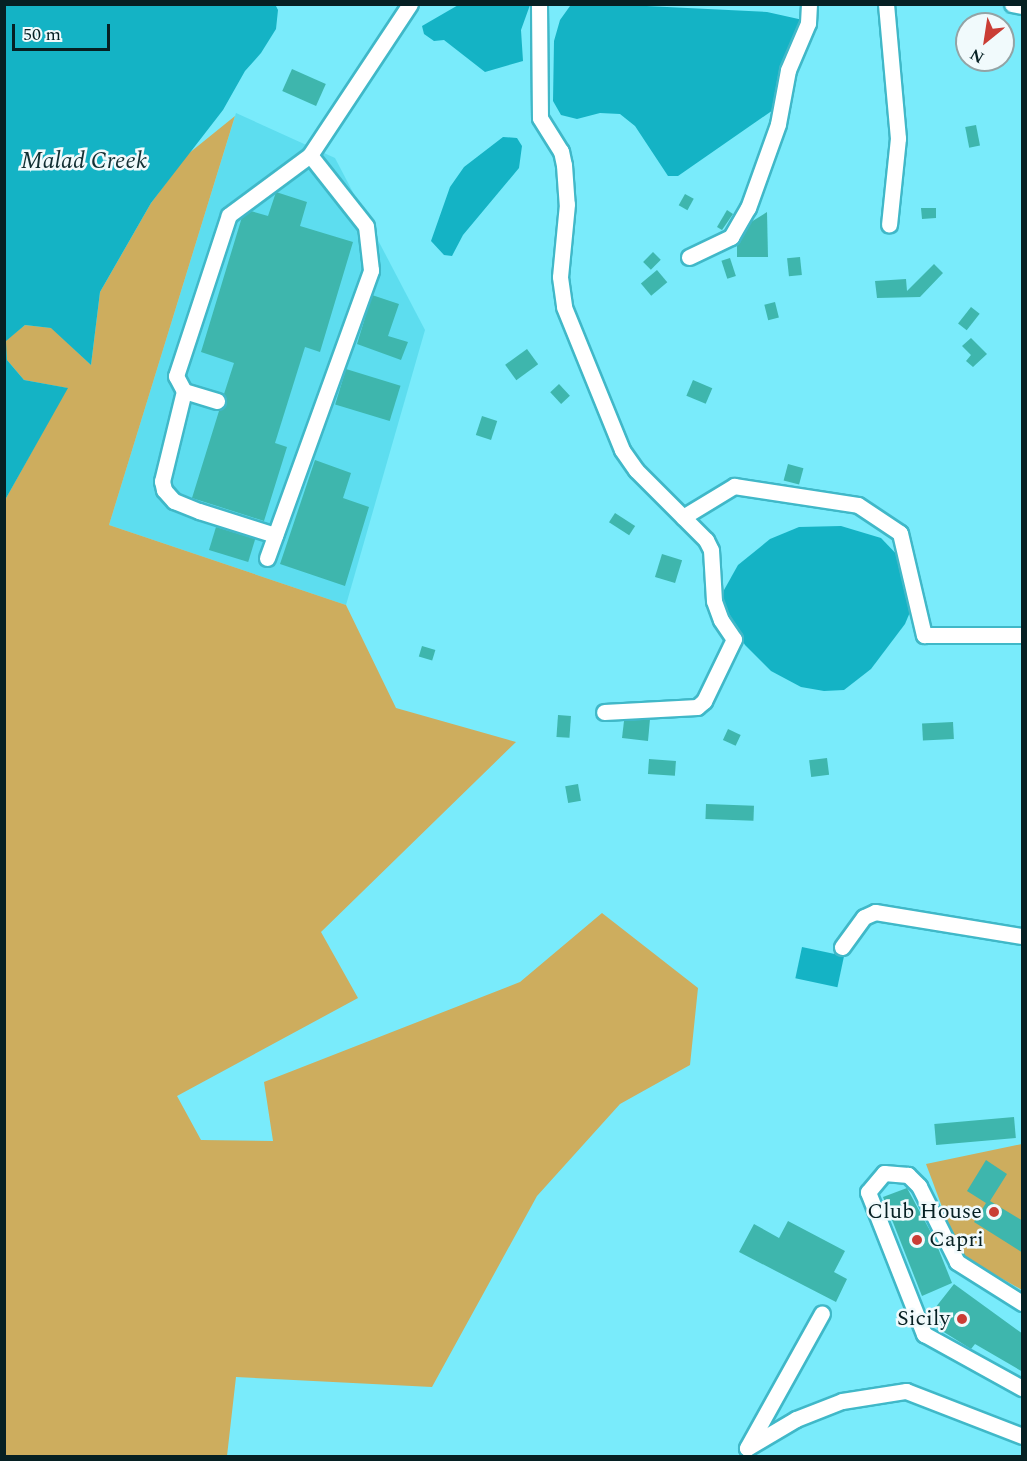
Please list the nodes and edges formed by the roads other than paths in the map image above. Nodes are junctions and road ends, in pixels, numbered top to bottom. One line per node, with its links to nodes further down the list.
1 (410, 4): 7 (street)
2 (539, 4): 12 (street)
3 (809, 4): 9 (street)
4 (886, 4): 8 (street)
5 (1012, 4): 6 (street)
6 (1023, 6)
7 (310, 155): 10 (street); 13 (street)
8 (889, 225)
9 (689, 257)
10 (184, 391): 11 (street); 13 (street)
11 (217, 401)
12 (683, 517): 15 (street); 16 (street)
13 (275, 535): 14 (street)
14 (267, 558)
15 (1023, 635)
16 (604, 712)
17 (1023, 936): 18 (street)
18 (842, 947)
19 (1023, 1303): 21 (street)
20 (822, 1313): 23 (street)
21 (1023, 1388)
22 (1023, 1437): 23 (street)
23 (745, 1452)

